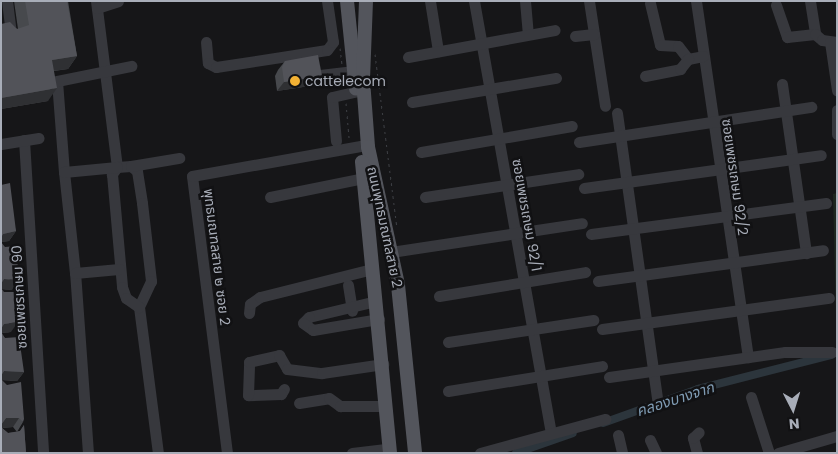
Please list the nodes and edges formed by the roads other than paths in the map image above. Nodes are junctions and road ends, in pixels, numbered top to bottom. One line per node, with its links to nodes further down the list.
1 (7, 1): 16 (street)
2 (12, 1): 16 (street)
3 (118, 1): 14 (street)
4 (327, 1): 22 (street)
5 (347, 1): 31 (main road, ถนนพุทธมณฑลสาย 2)
6 (366, 1): 80 (main road, ถนนพุทธมณฑลสาย 2)
7 (430, 1): 25 (street)
8 (474, 1): 24 (street, ซอยเพชรเกษม 92/1)
9 (525, 1): 18 (street)
10 (589, 1): 19 (street)
11 (696, 1): 26 (street, ซอยเพชรเกษม 92/2)
12 (810, 1): 20 (street)
13 (650, 3): 28 (street)
14 (96, 5): 30 (street)
15 (776, 5): 20 (street)
16 (8, 23)
17 (555, 30): 18 (street)
18 (528, 33): 24 (street)
19 (594, 34): 21 (street); 40 (street)
20 (815, 34): 23 (street)
21 (575, 36)
22 (206, 42)
23 (834, 42): 37 (street)
24 (482, 44): 25 (street); 36 (street, ซอยเพชรเกษม 92/1)
25 (438, 51): 27 (street)
26 (703, 56): 28 (street); 45 (street, ซอยเพชรเกษม 92/2)
27 (408, 57)
28 (688, 59): 33 (street)
29 (131, 66): 30 (street)
30 (107, 71): 61 (street); 63 (street)
31 (354, 71): 32 (street); 38 (main road, ถนนพุทธมณฑลสาย 2)
32 (320, 75)
33 (645, 76)
34 (556, 78): 36 (street)
35 (782, 84): 43 (street)
36 (490, 89): 39 (street); 49 (street, ซอยเพชรเกษม 92/1)
37 (837, 90)
38 (357, 91): 52 (street); 55 (main road, ถนนพุทธมณฑลสาย 2)
39 (412, 102)
40 (604, 106)
41 (811, 107): 43 (street)
42 (837, 110): 47 (street)
43 (786, 111): 45 (street); 59 (street)
44 (617, 113): 48 (street)
45 (712, 123): 48 (street); 62 (street, ซอยเพชรเกษม 92/2)
46 (572, 126): 49 (street)
47 (837, 134)
48 (620, 136): 53 (street); 66 (street)
49 (498, 137): 56 (street); 67 (street, ซอยเพชรเกษม 92/1)
50 (39, 138): 51 (street)
51 (24, 140): 54 (street); 124 (street, ซอยเพชรเกษม 90)
52 (336, 141)
53 (580, 142)
54 (1, 144)
55 (360, 146): 65 (main road, ถนนพุทธมณฑลสาย 2); 127 (street, พุทธมณฑลสาย ๒ ซอย 2)
56 (421, 152)
57 (821, 155): 59 (street)
58 (179, 158): 60 (street)
59 (793, 159): 62 (street); 72 (street)
60 (131, 166): 61 (street); 94 (street)
61 (117, 167): 63 (street); 83 (street)
62 (718, 169): 66 (street); 73 (street, ซอยเพชรเกษม 92/2)
63 (64, 172): 85 (street)
64 (578, 174): 67 (street)
65 (363, 178): 69 (street); 82 (main road, ถนนพุทธมณฑลสาย 2)
66 (626, 182): 68 (street); 75 (street)
67 (506, 184): 70 (street); 76 (street, ซอยเพชรเกษม 92/1)
68 (584, 188)
69 (270, 197)
70 (425, 197)
71 (826, 203): 72 (street)
72 (800, 207): 73 (street); 79 (street)
73 (726, 215): 75 (street); 81 (street, ซอยเพชรเกษม 92/2)
74 (582, 223): 76 (street)
75 (633, 229): 77 (street); 86 (street)
76 (514, 232): 80 (street); 87 (street, ซอยเพชรเกษม 92/1)
77 (591, 234)
78 (824, 250): 79 (street)
79 (806, 253): 81 (street)
80 (392, 258): 82 (main road); 129 (main road, ถนนพุทธมณฑลสาย 2)
81 (732, 263): 86 (street); 95 (street, ซอยเพชรเกษม 92/2)
82 (372, 267): 92 (main road, ถนนพุทธมณฑลสาย 2); 96 (street)
83 (119, 269): 85 (street); 94 (street)
84 (585, 272): 87 (street)
85 (75, 273): 125 (street)
86 (640, 276): 88 (street); 100 (street)
87 (523, 282): 90 (street); 101 (street, ซอยเพชรเกษม 92/1)
88 (598, 282)
89 (348, 285): 93 (street)
90 (439, 296)
91 (829, 298): 95 (street)
92 (376, 301): 93 (street); 97 (main road, ถนนพุทธมณฑลสาย 2)
93 (352, 305): 99 (street); 99 (street)
94 (139, 307): 126 (street)
95 (738, 309): 100 (street); 105 (street, ซอยเพชรเกษม 92/2)
96 (249, 313)
97 (379, 320): 99 (street); 106 (main road, ถนนพุทธมณฑลสาย 2)
98 (593, 320): 101 (street)
99 (354, 322)
100 (646, 323): 102 (street); 108 (street)
101 (531, 328): 103 (street); 109 (street, ซอยเพชรเกษม 92/1)
102 (602, 329)
103 (448, 342)
104 (832, 352): 105 (street)
105 (748, 357): 108 (street)
106 (382, 364): 111 (street); 116 (main road, ถนนพุทธมณฑลสาย 2)
107 (602, 366): 109 (street)
108 (653, 371): 110 (street); 115 (street)
109 (541, 374): 112 (street); 119 (street, ซอยเพชรเกษม 92/1)
110 (609, 377)
111 (284, 389)
112 (448, 391)
113 (751, 397): 134 (street)
114 (298, 403): 116 (street)
115 (658, 403)
116 (386, 406): 123 (main road, ถนนพุทธมณฑลสาย 2)
117 (605, 419): 119 (street)
118 (698, 432): 133 (street)
119 (551, 433): 130 (street)
120 (618, 435): 131 (street)
121 (837, 436): 135 (street)
122 (650, 440): 132 (street)
123 (390, 450): 128 (street)
124 (43, 453)
125 (88, 453)
126 (158, 453)
127 (227, 453)
128 (352, 453)
129 (415, 453)
130 (480, 453)
131 (622, 453)
132 (656, 453)
133 (697, 453)
134 (769, 453)
135 (778, 453)

